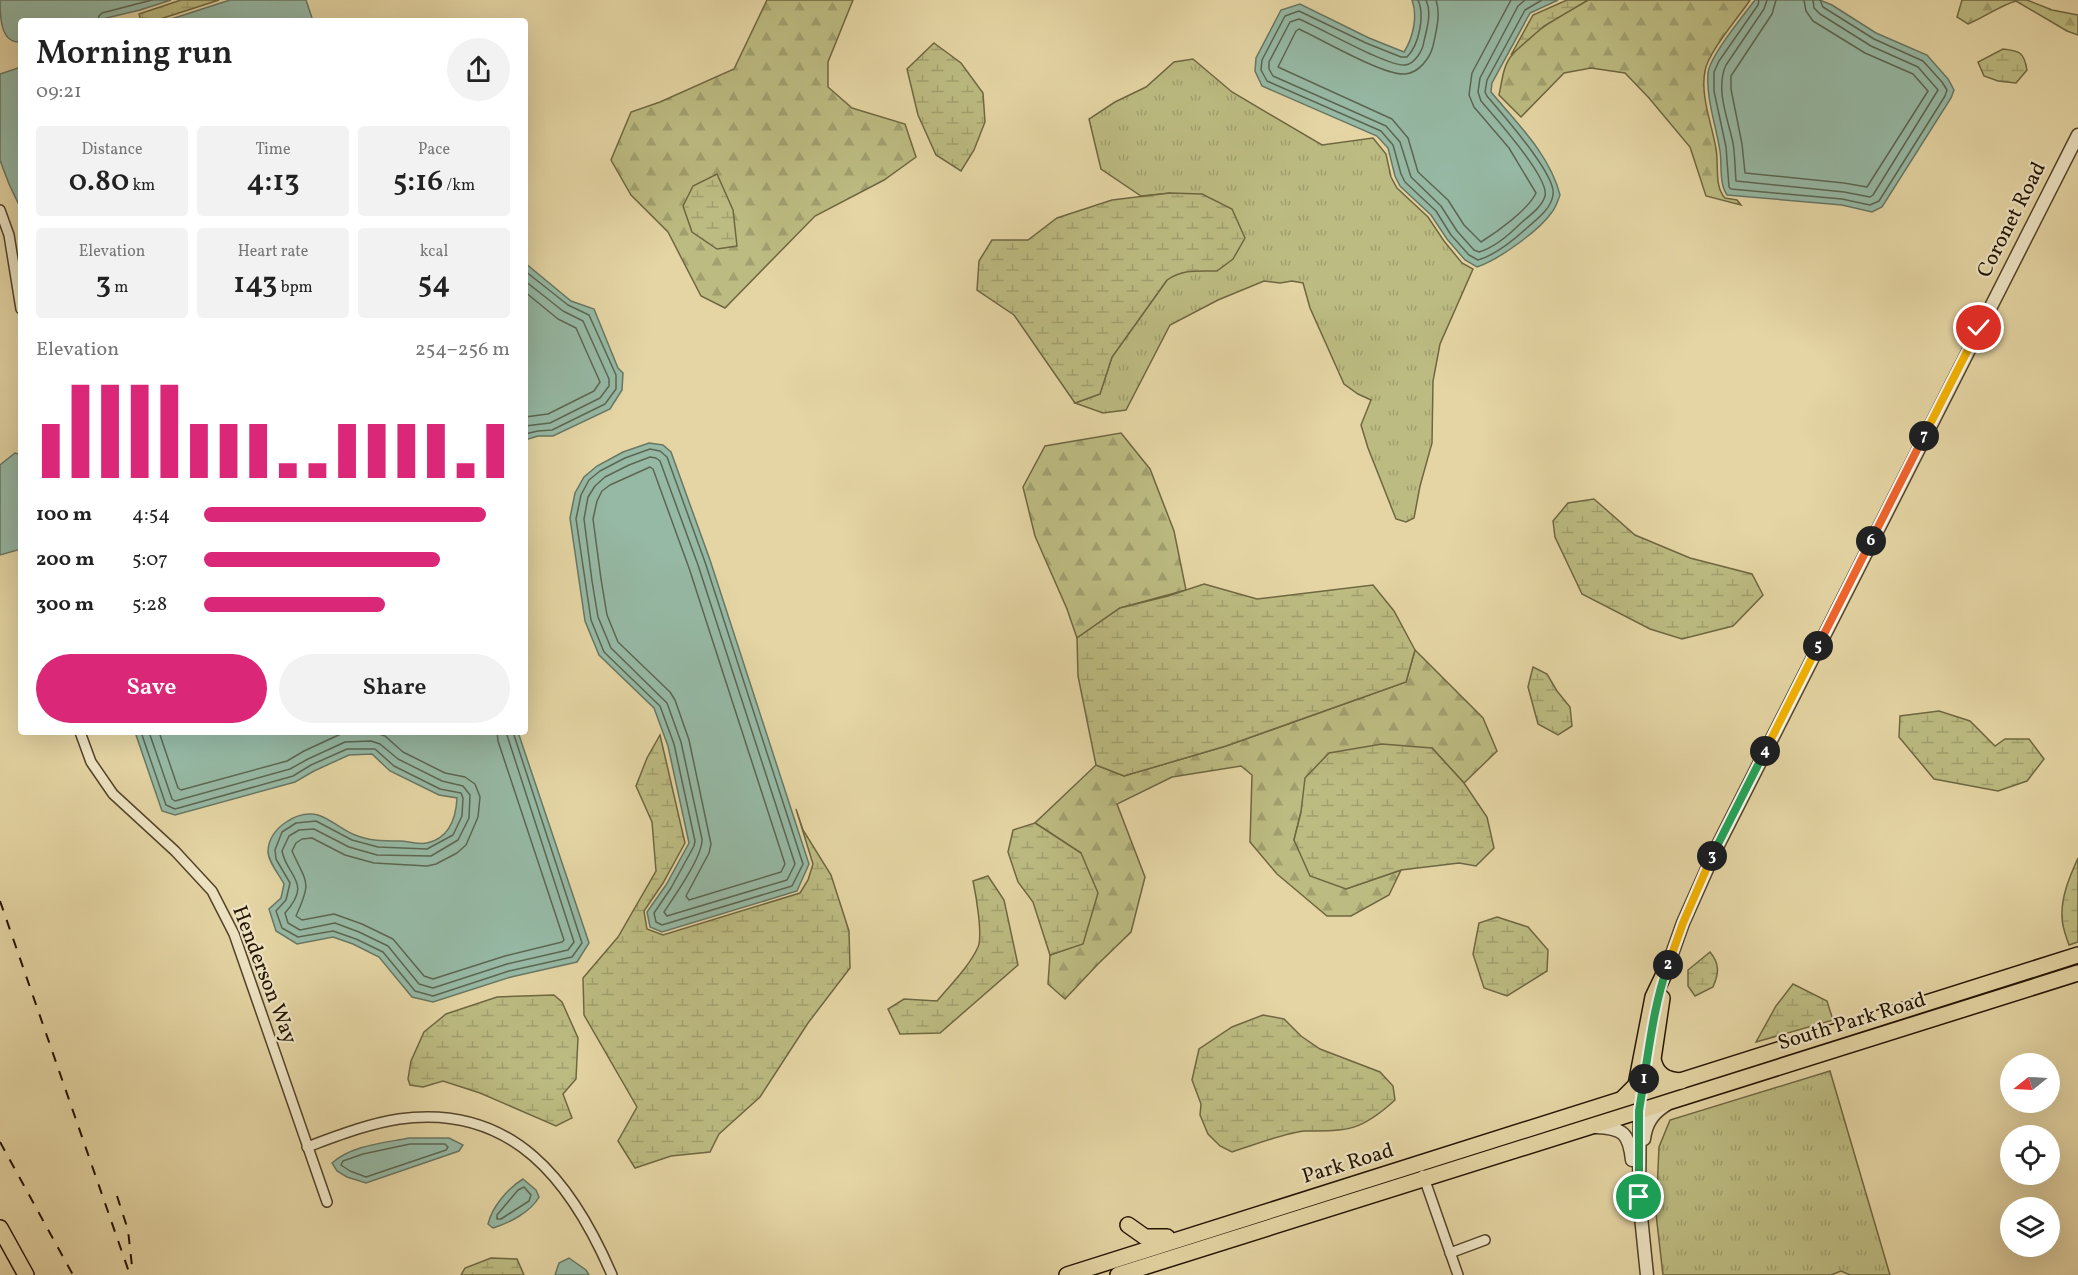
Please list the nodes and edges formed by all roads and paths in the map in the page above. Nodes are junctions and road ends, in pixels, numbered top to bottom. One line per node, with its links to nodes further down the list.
1 (2078, 135): 6 (street, Coronet Road)
2 (0, 210): 3 (street)
3 (18, 291)
4 (81, 735): 15 (street, Henderson Way)
5 (2078, 955): 8 (main road, South Park Road)
6 (1665, 971): 9 (main road); 10 (street, Coronet Road); 11 (main road)
7 (2078, 973): 12 (main road, South Park Road)
8 (1762, 1056): 9 (main road, South Park Road); 13 (main road)
9 (1681, 1081): 10 (main road, South Park Road)
10 (1641, 1094): 11 (main road); 13 (street, Coronet Road); 16 (main road)
11 (1621, 1100): 17 (main road)
12 (1673, 1100): 13 (main road, South Park Road); 18 (street)
13 (1639, 1111): 14 (main road, Park Road); 18 (street, Coronet Road)
14 (1589, 1127): 16 (main road, Park Road); 18 (street)
15 (307, 1147): 19 (street, Henderson Way); 28 (street)
16 (1511, 1150): 17 (main road, Park Road)
17 (1421, 1171): 20 (main road, Park Road); 25 (street); 26 (main road, Park Road)
18 (1639, 1197): 31 (street)
19 (327, 1202)
20 (1235, 1221): 23 (main road, Park Road); 26 (main road)
21 (1128, 1225): 23 (main road)
22 (0, 1228): 27 (main road)
23 (1185, 1236): 26 (main road, Park Road)
24 (1485, 1240): 25 (street)
25 (1450, 1253): 30 (street)
26 (1126, 1269): 29 (main road, Park Road)
27 (26, 1275)
28 (612, 1275)
29 (1067, 1275)
30 (1458, 1275)
31 (1647, 1275)

